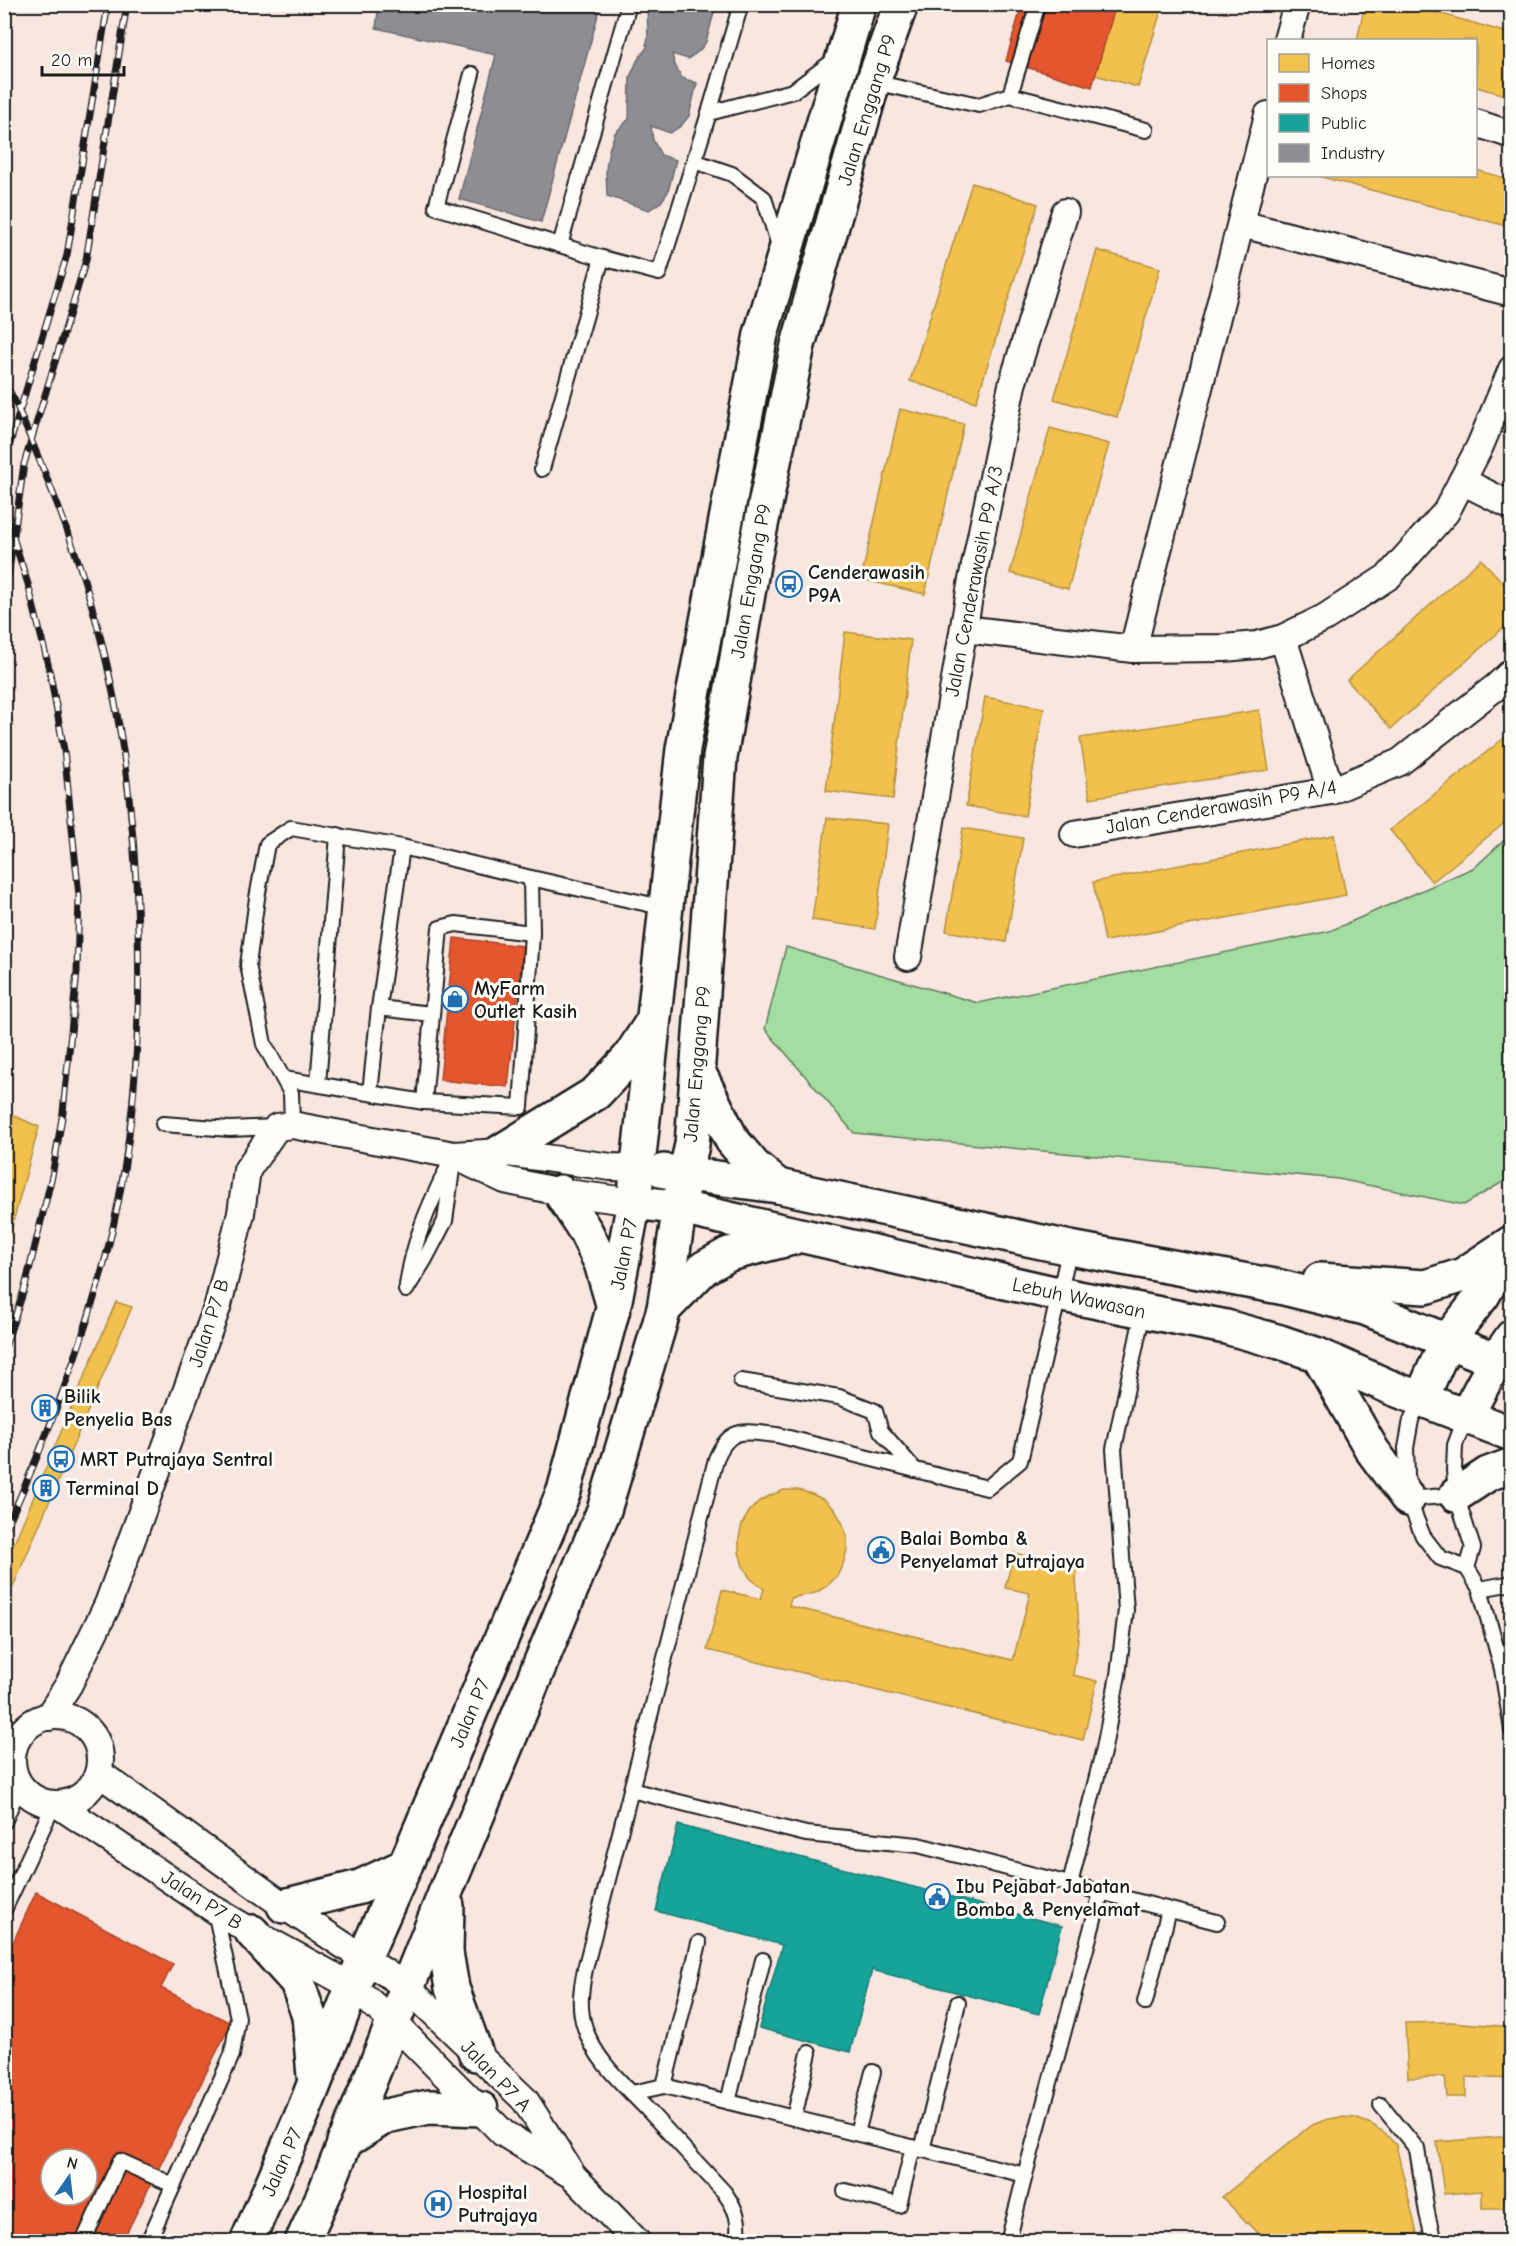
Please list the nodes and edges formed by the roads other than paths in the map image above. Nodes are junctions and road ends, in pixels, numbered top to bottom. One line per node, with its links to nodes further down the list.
1 (629, 4): 20 (lane)
2 (741, 4): 12 (lane)
3 (859, 4): 8 (main road, Jalan Enggang P9)
4 (901, 4): 10 (main road, Jalan Enggang P9)
5 (1038, 4): 11 (lane)
6 (1297, 4): 7 (street)
7 (1287, 39)
8 (846, 51): 12 (lane); 21 (main road, Jalan Enggang P9)
9 (472, 74): 20 (lane)
10 (873, 82): 11 (lane); 43 (main road, Jalan Enggang P9)
11 (1010, 96): 15 (lane)
12 (709, 113): 17 (lane)
13 (1267, 123): 19 (street)
14 (1477, 123): 16 (street)
15 (1146, 130)
16 (1512, 135)
17 (694, 161): 21 (lane); 22 (lane)
18 (1065, 212): 28 (street, Jalan Cenderawasih P9 A/3)
19 (1240, 224): 23 (street); 30 (street)
20 (560, 245): 22 (lane)
21 (783, 256): 37 (main road, Jalan Enggang P9)
22 (602, 258): 25 (lane)
23 (1512, 293)
24 (1512, 369): 26 (street)
25 (542, 470)
26 (1462, 480): 27 (street); 29 (street)
27 (1512, 506)
28 (964, 629): 30 (street); 39 (street, Jalan Cenderawasih P9 A/3)
29 (1283, 638): 30 (street); 32 (street)
30 (1133, 649)
31 (1512, 672): 32 (street, Jalan Cenderawasih P9 A/4)
32 (1331, 791): 33 (street, Jalan Cenderawasih P9 A/4)
33 (1074, 834)
34 (338, 835): 35 (lane); 44 (lane); 45 (lane)
35 (402, 847): 36 (lane); 40 (lane)
36 (531, 878): 37 (lane); 38 (lane)
37 (666, 908): 42 (main road, Jalan Enggang P9)
38 (532, 933): 41 (lane); 47 (lane)
39 (908, 957)
40 (380, 1008): 41 (lane); 46 (lane)
41 (431, 1014): 47 (lane)
42 (654, 1018): 50 (main road); 52 (main road, Jalan P7)
43 (697, 1070): 53 (main road, Jalan Enggang P9); 54 (main road)
44 (284, 1079): 45 (lane); 49 (lane)
45 (318, 1084): 46 (lane)
46 (370, 1093): 47 (lane)
47 (424, 1102)
48 (163, 1124): 49 (lane)
49 (285, 1126): 51 (street); 80 (street, Jalan P7 B)
50 (500, 1152): 51 (street); 52 (street)
51 (454, 1155): 51 (lane); 55 (street)
52 (639, 1168): 53 (main road); 56 (main road, Jalan P7)
53 (685, 1174): 54 (main road); 57 (main road, Jalan Enggang P9)
54 (778, 1186): 60 (main road)
55 (560, 1192): 56 (street); 63 (main road)
56 (634, 1202): 57 (main road, Lebuh Wawasan); 63 (main road, Jalan P7)
57 (681, 1208): 58 (main road, Lebuh Wawasan); 64 (main road, Jalan Enggang P9)
58 (798, 1236): 62 (main road, Lebuh Wawasan); 64 (main road)
59 (1511, 1243): 61 (main road); 66 (main road)
60 (1070, 1248): 61 (main road); 62 (lane)
61 (1240, 1278): 66 (main road)
62 (1058, 1294): 65 (main road, Lebuh Wawasan); 74 (lane)
63 (614, 1305): 87 (main road, Jalan P7)
64 (664, 1309): 89 (main road)
65 (1143, 1311): 67 (main road, Lebuh Wawasan); 88 (lane)
66 (1446, 1341): 68 (main road); 70 (main road)
67 (1318, 1355): 70 (main road, Lebuh Wawasan); 76 (main road)
68 (1506, 1355): 71 (main road)
69 (741, 1381): 74 (lane)
70 (1421, 1399): 71 (main road, Lebuh Wawasan); 76 (lane)
71 (1466, 1416): 72 (main road, Lebuh Wawasan); 75 (lane)
72 (1512, 1434)
73 (1512, 1465): 75 (main road)
74 (915, 1470): 84 (lane)
75 (1456, 1495): 76 (lane); 77 (lane)
76 (1408, 1499): 77 (lane)
77 (1467, 1568): 79 (lane)
78 (1512, 1582): 79 (lane)
79 (1480, 1589): 81 (lane)
80 (48, 1717): 82 (street); 83 (street, Jalan P7 B)
81 (1512, 1730)
82 (99, 1773): 85 (street); 91 (street, Jalan P7 B)
83 (20, 1785): 85 (street, Jalan P7 B); 86 (lane)
84 (631, 1790): 88 (lane); 109 (lane)
85 (56, 1804): 92 (lane); 93 (street, Jalan P7 B)
86 (4, 1822)
87 (405, 1866): 91 (main road); 99 (main road, Jalan P7)
88 (1070, 1884): 90 (lane)
89 (448, 1886): 100 (main road); 105 (main road)
90 (1101, 1893): 94 (lane); 117 (lane)
91 (284, 1906): 99 (street, Jalan P7 B)
92 (4, 1910)
93 (215, 1910): 96 (street, Jalan P7 B); 119 (lane)
94 (1169, 1910): 95 (lane); 101 (lane)
95 (1217, 1922)
96 (252, 1932): 99 (street, Jalan P7 B); 107 (main road)
97 (699, 1943): 108 (lane)
98 (763, 1960): 110 (lane)
99 (358, 1972): 100 (street, Jalan P7 A); 103 (street, Jalan P7 A); 107 (main road, Jalan P7)
100 (407, 1987): 103 (main road); 105 (street, Jalan P7 A)
101 (1145, 2002)
102 (958, 2003): 116 (lane)
103 (393, 2022): 112 (street, Jalan P7 A); 115 (main road)
104 (809, 2053): 113 (lane)
105 (476, 2054): 118 (street, Jalan P7 A)
106 (873, 2072): 114 (lane)
107 (315, 2084): 123 (main road, Jalan P7)
108 (664, 2086): 109 (lane); 110 (lane)
109 (632, 2093): 126 (lane)
110 (728, 2102): 113 (lane)
111 (1381, 2104): 128 (lane)
112 (481, 2109): 115 (main road); 118 (street, Jalan P7 A)
113 (794, 2118): 114 (lane)
114 (857, 2133): 116 (lane)
115 (344, 2142): 124 (main road)
116 (918, 2149): 117 (lane); 120 (lane)
117 (1025, 2175): 127 (lane)
118 (573, 2176): 125 (street, Jalan P7 A)
119 (173, 2185): 121 (lane); 122 (lane)
120 (845, 2191)
121 (83, 2241)
122 (148, 2241)
123 (247, 2241)
124 (302, 2241)
125 (637, 2241)
126 (737, 2241)
127 (1008, 2241)
128 (1434, 2241)

